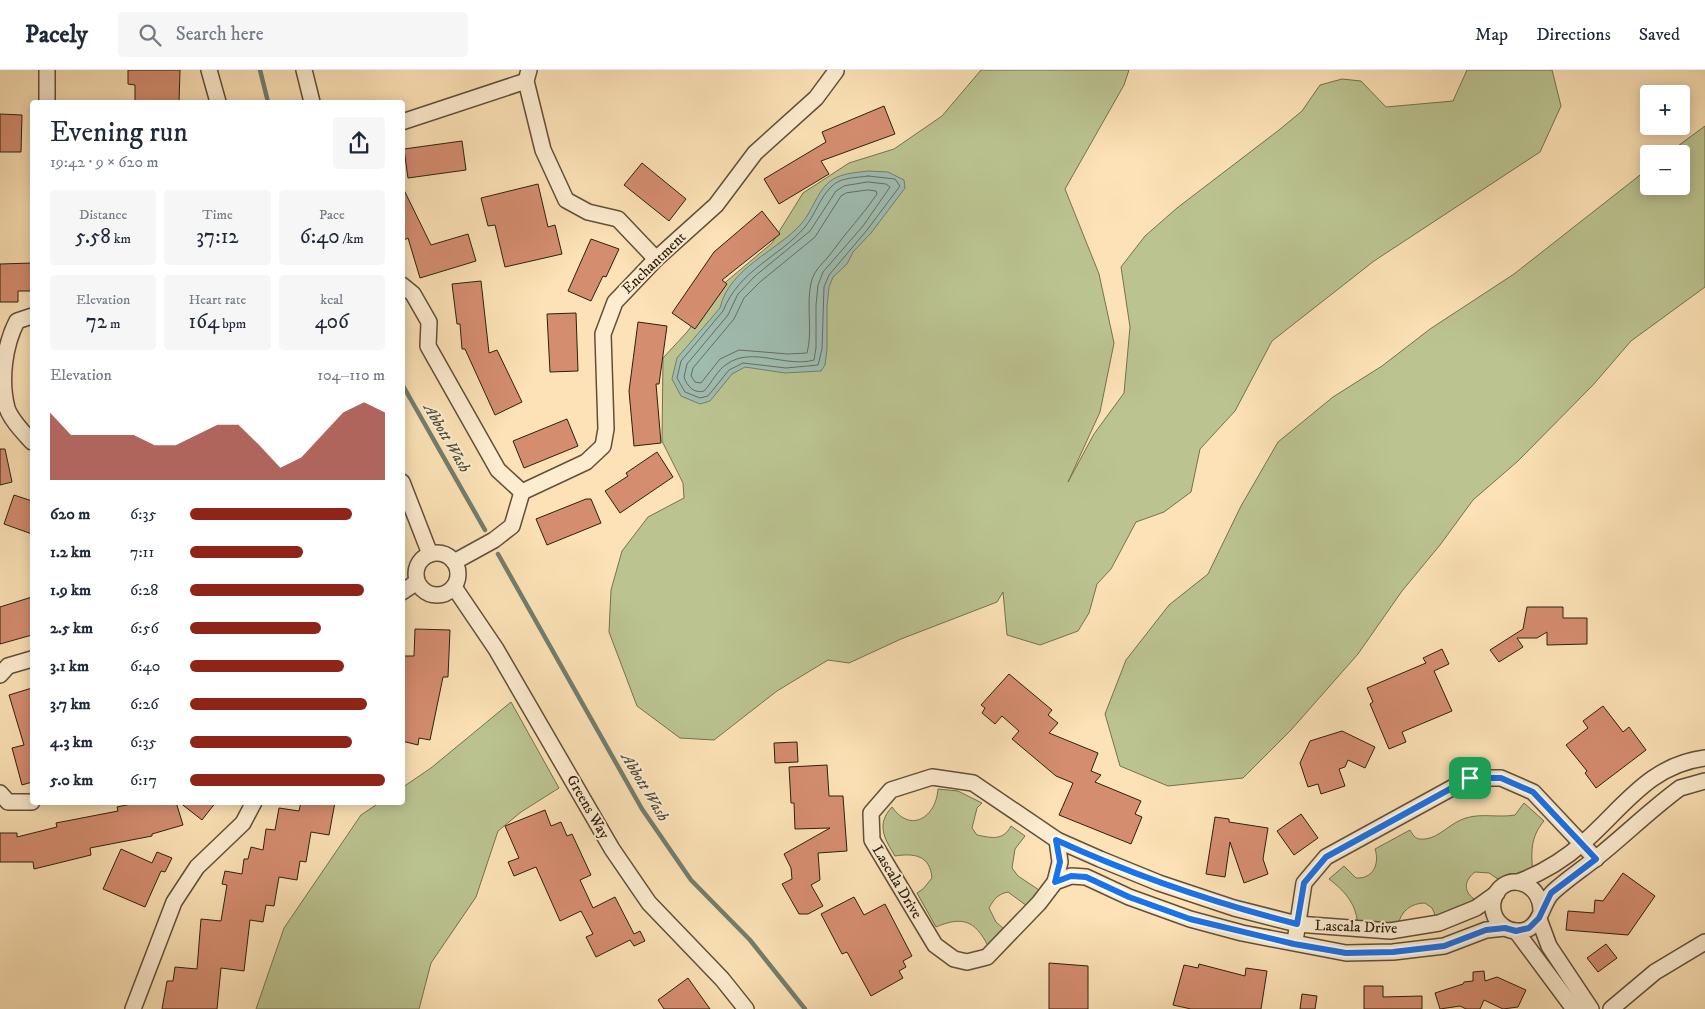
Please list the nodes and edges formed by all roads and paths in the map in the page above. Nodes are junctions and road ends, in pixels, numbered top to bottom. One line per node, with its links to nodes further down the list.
1 (47, 70): 6 (street)
2 (209, 70): 7 (street)
3 (304, 70): 8 (street)
4 (836, 71): 10 (street, Enchantment)
5 (528, 76): 9 (street); 10 (street)
6 (47, 100)
7 (217, 100)
8 (312, 100)
9 (405, 121)
10 (656, 259): 15 (street, Enchantment)
11 (405, 287): 15 (street)
12 (30, 317): 13 (street)
13 (30, 439)
14 (405, 490): 16 (street)
15 (522, 492): 17 (street)
16 (430, 554): 17 (street); 18 (street)
17 (454, 562): 19 (street)
18 (416, 582): 19 (street); 20 (street)
19 (454, 587): 40 (street, Greens Way)
20 (405, 590)
21 (30, 660): 22 (street)
22 (0, 675)
23 (1705, 758): 29 (street)
24 (1705, 781): 30 (street)
25 (0, 793): 26 (street)
26 (30, 802)
27 (253, 805): 39 (street)
28 (1056, 840): 31 (street, Lascala Drive); 31 (street, Lascala Drive); 35 (street, Lascala Drive)
29 (1583, 843): 30 (street, Lascala Drive); 32 (street); 35 (street, Lascala Drive)
30 (1596, 859): 34 (street)
31 (1055, 882): 38 (street, Lascala Drive)
32 (1518, 882): 33 (street); 34 (street)
33 (1497, 893): 35 (street, Lascala Drive); 36 (street)
34 (1540, 915): 36 (street); 42 (street)
35 (1297, 924): 38 (street, Lascala Drive)
36 (1511, 930): 38 (street, Lascala Drive); 41 (street)
37 (1705, 942): 43 (street)
38 (1294, 944)
39 (133, 1009)
40 (746, 1009)
41 (1577, 1009)
42 (1591, 1009)
43 (1610, 1009)

